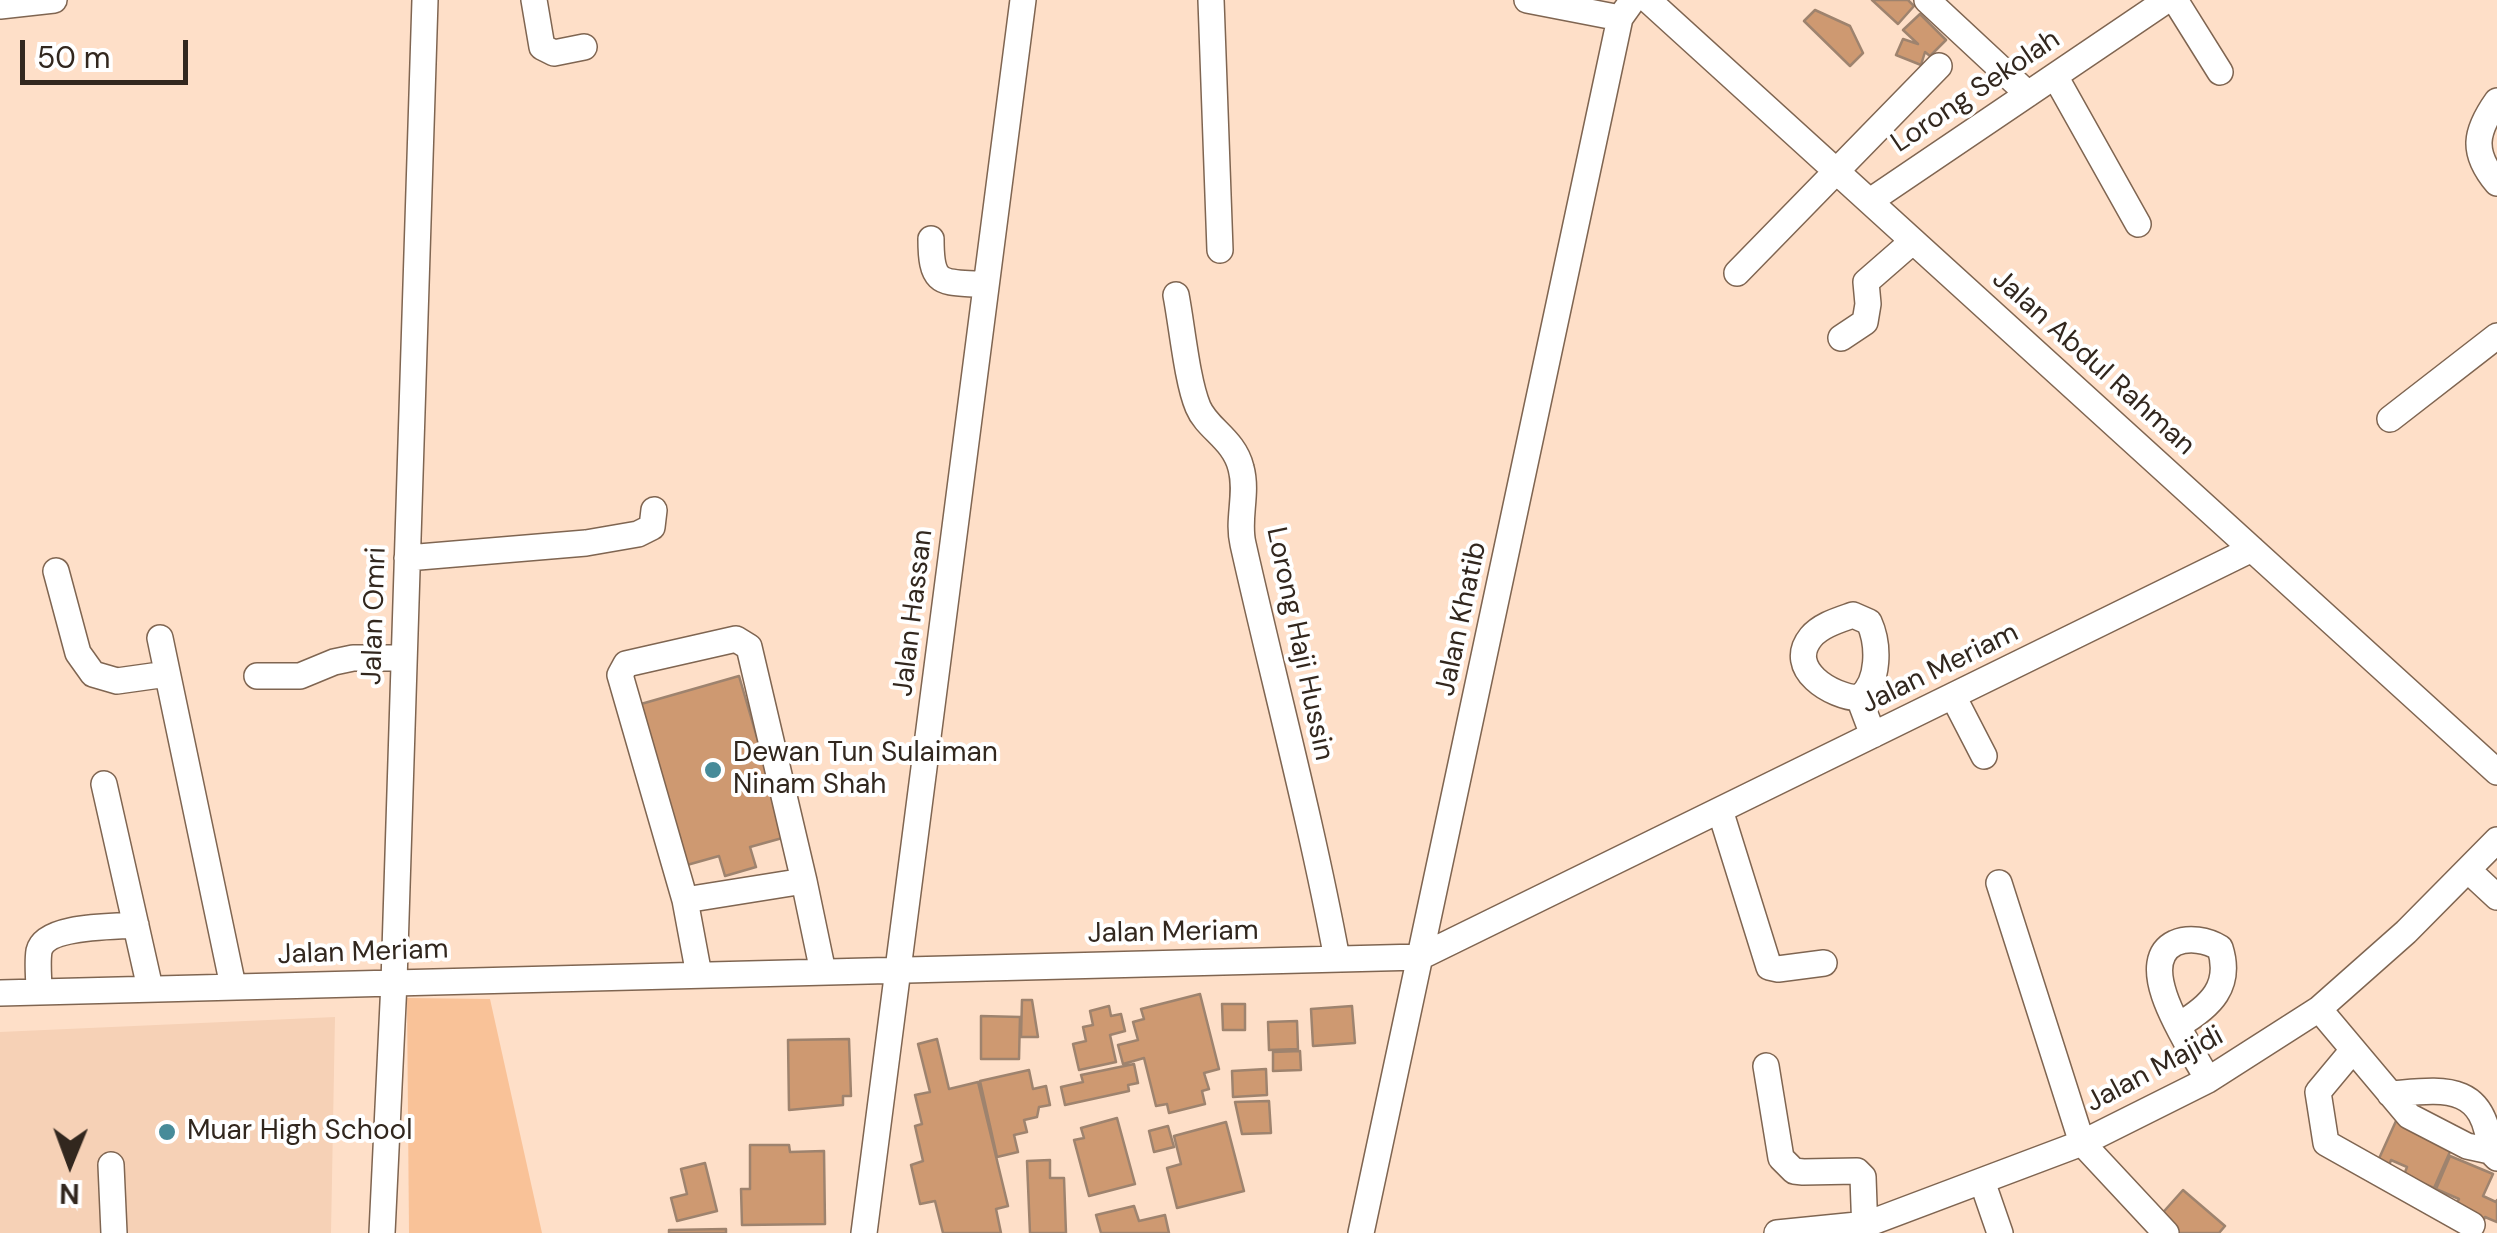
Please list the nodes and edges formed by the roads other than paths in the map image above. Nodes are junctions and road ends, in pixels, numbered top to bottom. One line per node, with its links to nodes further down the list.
1 (54, 0): 11 (street)
2 (425, 0): 34 (street, Jalan Omri)
3 (534, 0): 13 (street)
4 (1024, 0): 27 (street, Jalan Hassan)
5 (1211, 0): 25 (street)
6 (1526, 0): 12 (street)
7 (1648, 0): 19 (street, Jalan Abdul Rahman)
8 (1927, 0): 17 (street)
9 (2166, 0): 16 (street, Lorong Sekolah)
10 (2175, 0): 15 (street)
11 (0, 6)
12 (1627, 9): 54 (street, Jalan Khatib)
13 (584, 48)
14 (1939, 66): 19 (street)
15 (2220, 72)
16 (2055, 76): 17 (street, Lorong Sekolah); 22 (street)
17 (2028, 94): 21 (street, Lorong Sekolah)
18 (2497, 101): 20 (street)
19 (1836, 170): 21 (street, Jalan Abdul Rahman); 26 (street)
20 (2497, 182)
21 (1870, 201): 24 (street, Jalan Abdul Rahman)
22 (2138, 224)
23 (931, 240): 27 (street)
24 (1913, 241): 30 (street); 33 (street, Jalan Abdul Rahman)
25 (1220, 250)
26 (1738, 273)
27 (986, 286): 57 (street, Jalan Hassan)
28 (1176, 295): 55 (street, Lorong Haji Hussin)
29 (2497, 336): 31 (street)
30 (1841, 338)
31 (2390, 418)
32 (654, 510): 34 (street)
33 (2252, 549): 40 (street, Jalan Meriam); 44 (street, Jalan Abdul Rahman)
34 (407, 558): 37 (street, Jalan Omri)
35 (56, 571): 38 (street)
36 (160, 638): 38 (street)
37 (404, 658): 39 (street); 60 (street, Jalan Omri)
38 (168, 674): 61 (street)
39 (258, 676)
40 (1953, 696): 42 (street, Jalan Meriam); 43 (street)
41 (1858, 698): 42 (street)
42 (1873, 736): 46 (street, Jalan Meriam)
43 (1984, 756)
44 (2497, 772)
45 (104, 784): 53 (street)
46 (1720, 810): 54 (street, Jalan Meriam); 56 (street)
47 (2497, 840): 48 (street, Jalan Majidi)
48 (2469, 871): 51 (street); 65 (street, Jalan Majidi)
49 (804, 881): 52 (street); 52 (street); 58 (street)
50 (2000, 884): 71 (street)
51 (2497, 896)
52 (685, 900): 59 (street)
53 (136, 925): 62 (street); 63 (street)
54 (1420, 956): 55 (street, Jalan Meriam); 80 (street, Jalan Khatib)
55 (1337, 959): 57 (street, Jalan Meriam)
56 (1824, 963)
57 (900, 970): 58 (street, Jalan Meriam); 79 (street, Jalan Hassan)
58 (823, 972): 59 (street, Jalan Meriam)
59 (699, 975): 60 (street, Jalan Meriam)
60 (394, 982): 61 (street, Jalan Meriam); 78 (street, Jalan Omri)
61 (234, 986): 62 (street, Jalan Meriam)
62 (150, 988): 63 (street, Jalan Meriam)
63 (39, 992): 64 (street, Jalan Meriam)
64 (0, 993)
65 (2319, 1010): 67 (street); 69 (street, Jalan Majidi)
66 (2179, 1025): 69 (street)
67 (2353, 1050): 70 (street); 75 (street)
68 (1766, 1066): 76 (street)
69 (2208, 1080): 71 (street, Jalan Majidi)
70 (2390, 1094): 72 (street); 72 (street)
71 (2082, 1142): 74 (street, Jalan Majidi); 83 (street)
72 (2493, 1155)
73 (111, 1164): 77 (street)
74 (1982, 1181): 76 (street, Jalan Majidi); 82 (street)
75 (2472, 1225)
76 (1866, 1229): 81 (street, Jalan Majidi)
77 (114, 1233)
78 (382, 1233)
79 (864, 1233)
80 (1361, 1233)
81 (1778, 1233)
82 (2000, 1233)
83 (2166, 1233)

